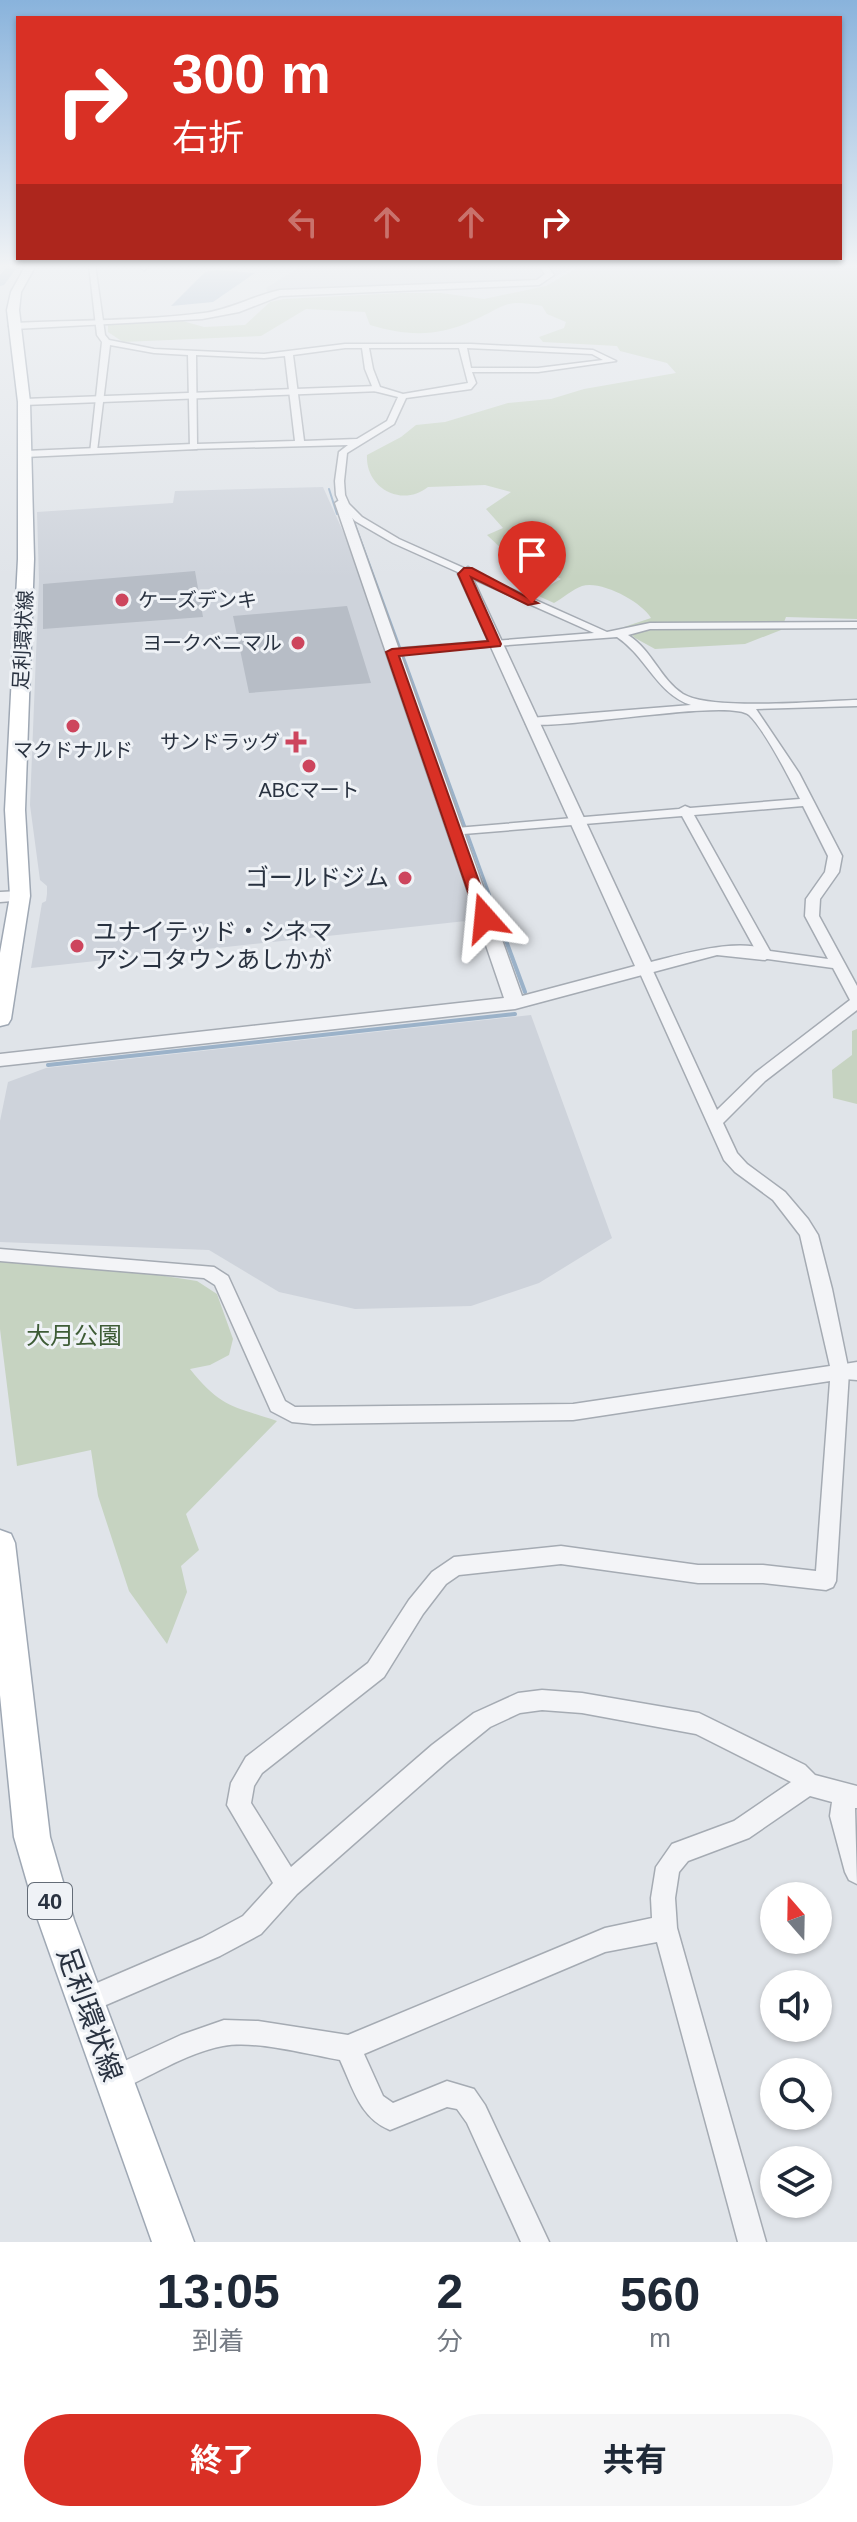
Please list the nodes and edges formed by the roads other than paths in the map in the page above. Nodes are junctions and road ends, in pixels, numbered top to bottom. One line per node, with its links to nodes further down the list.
1 (16, 370): 13 (main road, 足利環状線)
2 (103, 370): 12 (street)
3 (192, 370): 10 (street)
4 (290, 370): 9 (street)
5 (369, 370): 8 (street)
6 (468, 370): 7 (street); 11 (street)
7 (541, 370)
8 (377, 389): 9 (street); 11 (street)
9 (292, 392): 10 (street); 15 (street)
10 (193, 396): 12 (street); 16 (street)
11 (403, 396): 14 (street)
12 (99, 399): 13 (street); 17 (street)
13 (24, 402): 18 (main road, 足利環状線)
14 (359, 442): 15 (street); 19 (street)
15 (300, 444): 16 (street)
16 (193, 447): 17 (street)
17 (93, 451): 18 (street)
18 (25, 454): 33 (main road, 足利環状線)
19 (341, 503): 20 (street); 24 (street)
20 (468, 571): 22 (street); 23 (street)
21 (857, 625): 22 (street)
22 (612, 634): 23 (street); 26 (street)
23 (495, 644): 24 (street); 28 (street)
24 (392, 652): 32 (street)
25 (857, 703): 27 (street)
26 (710, 707): 27 (street); 28 (street)
27 (744, 707): 29 (street)
28 (530, 722): 31 (street)
29 (807, 802): 30 (street); 35 (street)
30 (685, 810): 31 (street); 34 (street)
31 (575, 821): 32 (street); 36 (street)
32 (456, 832): 37 (street)
33 (10, 897): 38 (main road, 足利環状線)
34 (765, 955): 35 (street); 36 (street)
35 (835, 964): 40 (street)
36 (646, 971): 37 (street); 40 (street)
37 (515, 1003): 39 (street)
38 (0, 1019)
39 (0, 1060)
40 (714, 1123): 42 (street)
41 (0, 1255): 42 (street)
42 (849, 1371): 47 (street)
43 (0, 1543): 49 (main road, 足利環状線 / 40)
44 (808, 1784): 45 (street); 47 (street); 48 (street)
45 (851, 1796): 46 (street)
46 (857, 1872)
47 (288, 1885): 49 (street)
48 (665, 1928): 50 (street); 54 (street)
49 (85, 2001): 51 (main road, 足利環状線 / 40)
50 (348, 2048): 51 (street); 53 (street)
51 (114, 2079): 52 (main road, 足利環状線 / 40)
52 (173, 2242)
53 (535, 2242)
54 (752, 2242)

